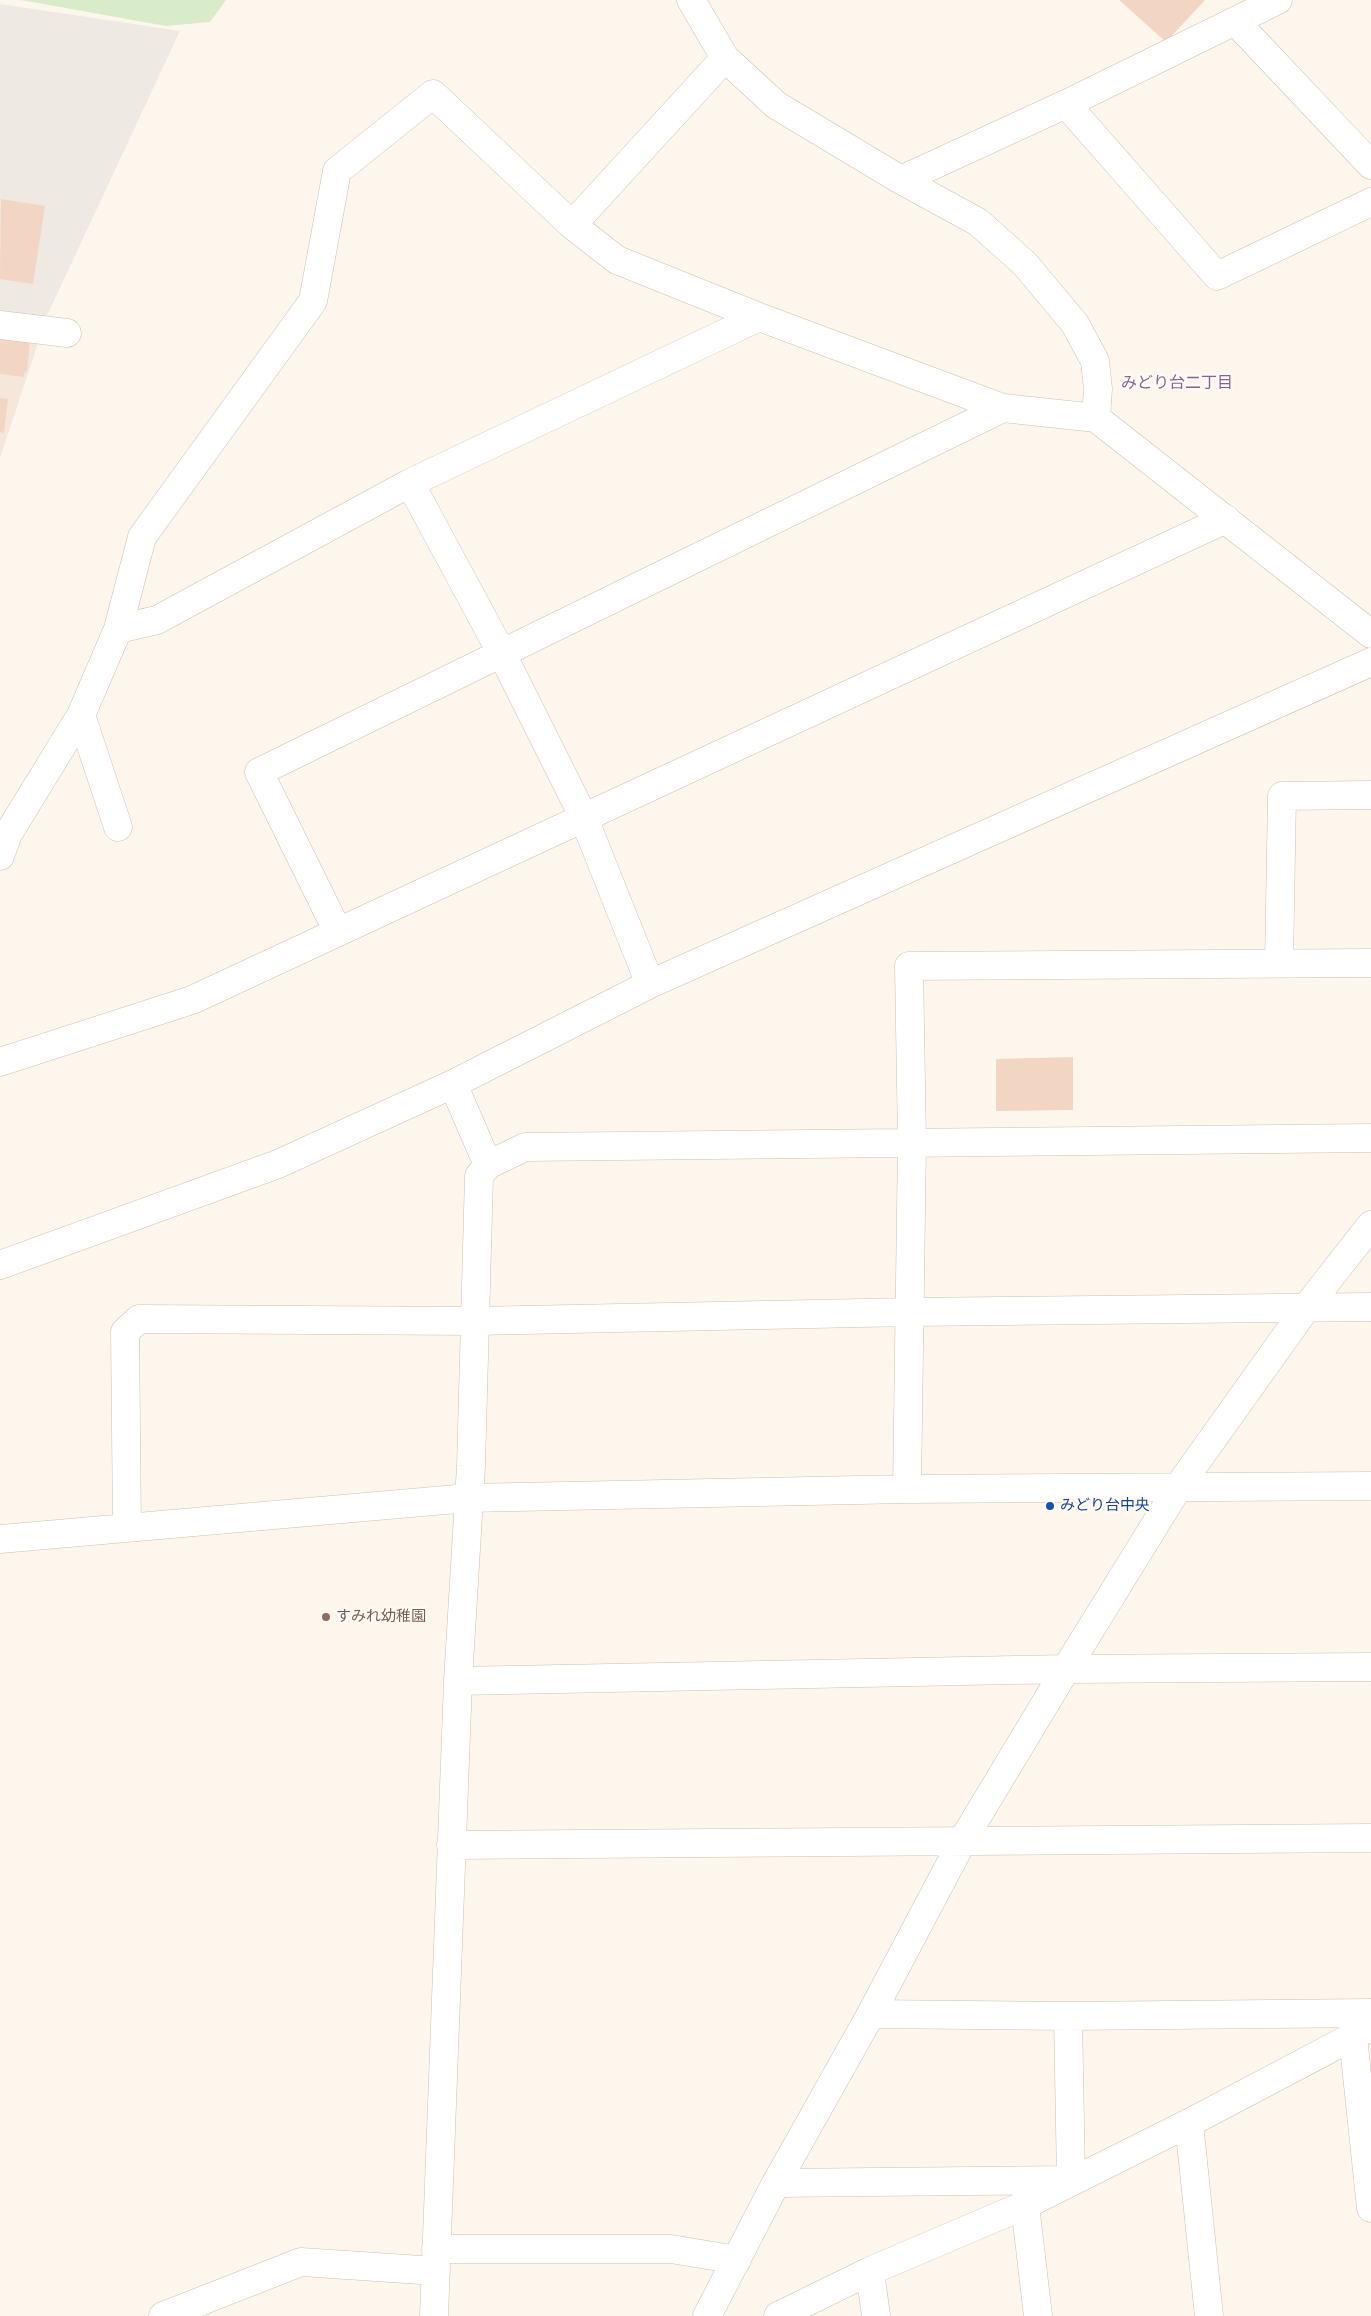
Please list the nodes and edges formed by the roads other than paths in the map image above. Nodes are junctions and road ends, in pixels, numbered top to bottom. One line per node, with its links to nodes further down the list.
1 (691, 0): 4 (street)
2 (1278, 0): 3 (street)
3 (1235, 21): 5 (street); 6 (street)
4 (725, 58): 7 (street); 9 (street)
5 (1066, 104): 7 (street); 8 (street)
6 (1371, 165)
7 (901, 180): 14 (street)
8 (1371, 202)
9 (572, 226): 10 (street); 17 (street)
10 (759, 318): 13 (street); 15 (street)
11 (0, 325): 12 (street)
12 (67, 333)
13 (1002, 408): 14 (street); 19 (street)
14 (1096, 418): 16 (street)
15 (410, 483): 17 (street); 19 (street)
16 (1226, 518): 18 (street); 23 (street)
17 (118, 629): 21 (street)
18 (1371, 634)
19 (501, 652): 23 (street); 26 (street)
20 (1371, 662): 29 (street)
21 (81, 716): 24 (street); 25 (street)
22 (1371, 795): 27 (street)
23 (583, 816): 26 (street); 29 (street)
24 (118, 826)
25 (0, 856)
26 (338, 932): 30 (street)
27 (1279, 963): 28 (street); 33 (street)
28 (1371, 963)
29 (650, 984): 31 (street)
30 (0, 1062)
31 (453, 1084): 34 (street); 36 (street)
32 (1371, 1138): 33 (street)
33 (912, 1142): 34 (street); 39 (street)
34 (488, 1165): 40 (street)
35 (1371, 1226): 38 (street)
36 (0, 1265)
37 (1371, 1307): 38 (street)
38 (1306, 1308): 39 (street); 41 (street)
39 (910, 1312): 40 (street); 43 (street)
40 (474, 1321): 44 (street); 45 (street)
41 (1179, 1486): 42 (street); 43 (street); 48 (street)
42 (1371, 1486)
43 (908, 1489): 44 (street)
44 (468, 1498): 45 (street); 49 (street)
45 (127, 1526): 46 (street)
46 (0, 1539)
47 (1371, 1667): 48 (street)
48 (1066, 1669): 49 (street); 51 (street)
49 (458, 1680): 52 (street)
50 (1371, 1838): 51 (street)
51 (963, 1840): 52 (street); 54 (street)
52 (451, 1845): 63 (street)
53 (1371, 2013): 55 (street)
54 (871, 2014): 55 (street); 60 (street)
55 (1068, 2016): 59 (street)
56 (1362, 2032): 57 (street); 58 (street)
57 (1189, 2123): 59 (street); 72 (street)
58 (1366, 2123): 62 (street)
59 (1071, 2180): 60 (street); 61 (street)
60 (776, 2184): 64 (street)
61 (1025, 2205): 65 (street); 71 (street)
62 (1371, 2208)
63 (436, 2260): 64 (street); 66 (street); 67 (street)
64 (738, 2260): 68 (street)
65 (870, 2271): 69 (street); 70 (street)
66 (163, 2316)
67 (434, 2316)
68 (707, 2316)
69 (778, 2316)
70 (876, 2316)
71 (1038, 2316)
72 (1209, 2316)

